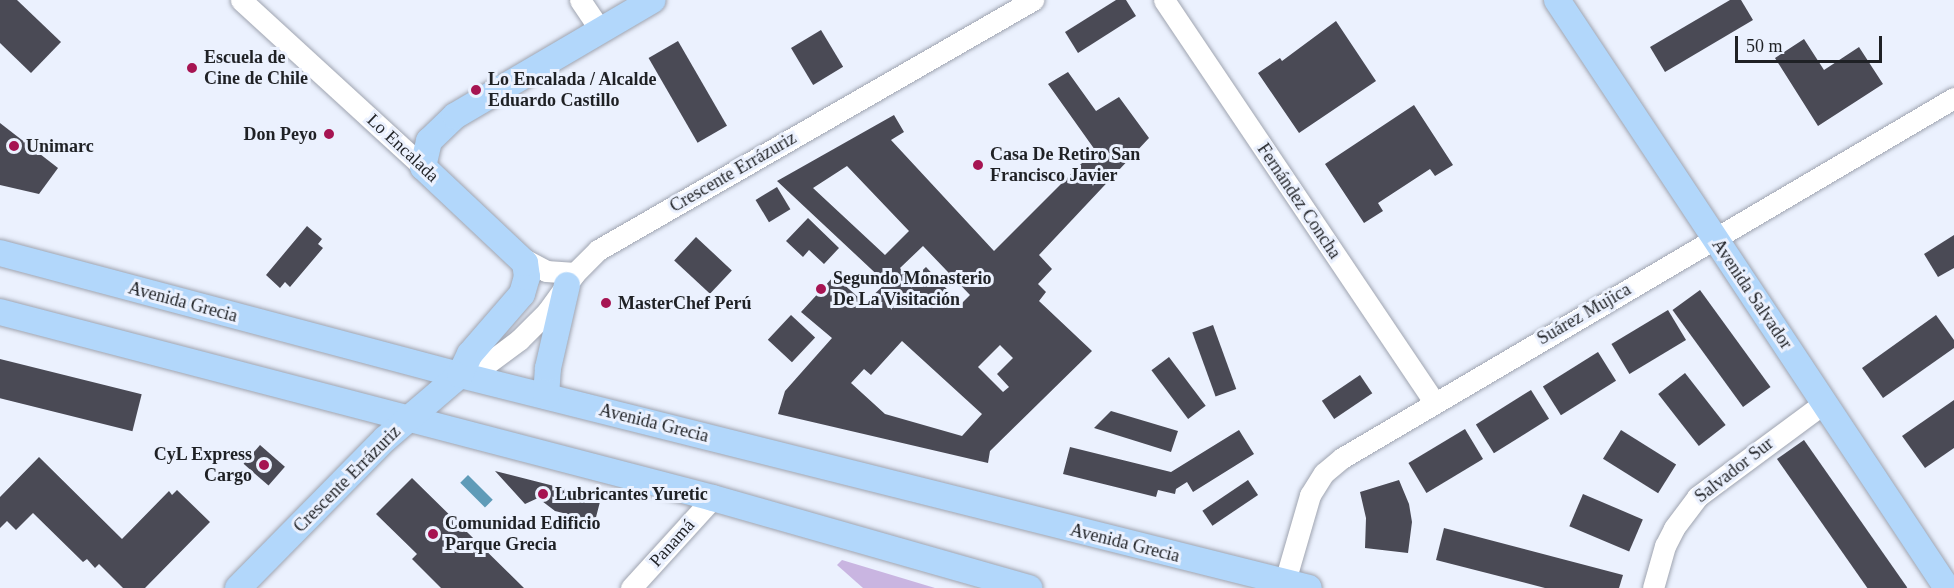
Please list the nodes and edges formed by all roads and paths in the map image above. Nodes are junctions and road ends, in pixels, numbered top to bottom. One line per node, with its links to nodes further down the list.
1 (580, 0): 7 (street)
2 (653, 0): 7 (main road)
3 (1033, 0): 13 (street, Crescente Errázuriz)
4 (1164, 0): 17 (street, Fernández Concha)
5 (1557, 0): 10 (main road, Avenida Salvador)
6 (251, 2): 9 (street, Lo Encalada)
7 (601, 31): 9 (main road)
8 (1954, 98): 10 (street, Suárez Mujica)
9 (423, 167): 12 (main road, Lo Encalada)
10 (1714, 237): 17 (street, Suárez Mujica); 18 (main road, Avenida Salvador)
11 (0, 253): 15 (main road, Avenida Grecia)
12 (520, 257): 13 (street, Lo Encalada); 15 (main road, Crescente Errázuriz)
13 (571, 279): 15 (street, Crescente Errázuriz); 16 (main road)
14 (0, 312): 19 (main road)
15 (460, 375): 16 (main road, Avenida Grecia); 19 (main road, Crescente Errázuriz)
16 (546, 396): 22 (main road, Avenida Grecia)
17 (1434, 402): 22 (street, Suárez Mujica)
18 (1824, 403): 27 (street, Salvador Sur); 28 (main road, Avenida Salvador)
19 (408, 418): 20 (main road); 23 (main road, Crescente Errázuriz)
20 (712, 498): 21 (main road); 24 (street, Panamá)
21 (994, 583): 25 (main road)
22 (1283, 585): 26 (main road, Avenida Grecia)
23 (246, 586)
24 (631, 588)
25 (1029, 588)
26 (1309, 588)
27 (1653, 588)
28 (1947, 588)

